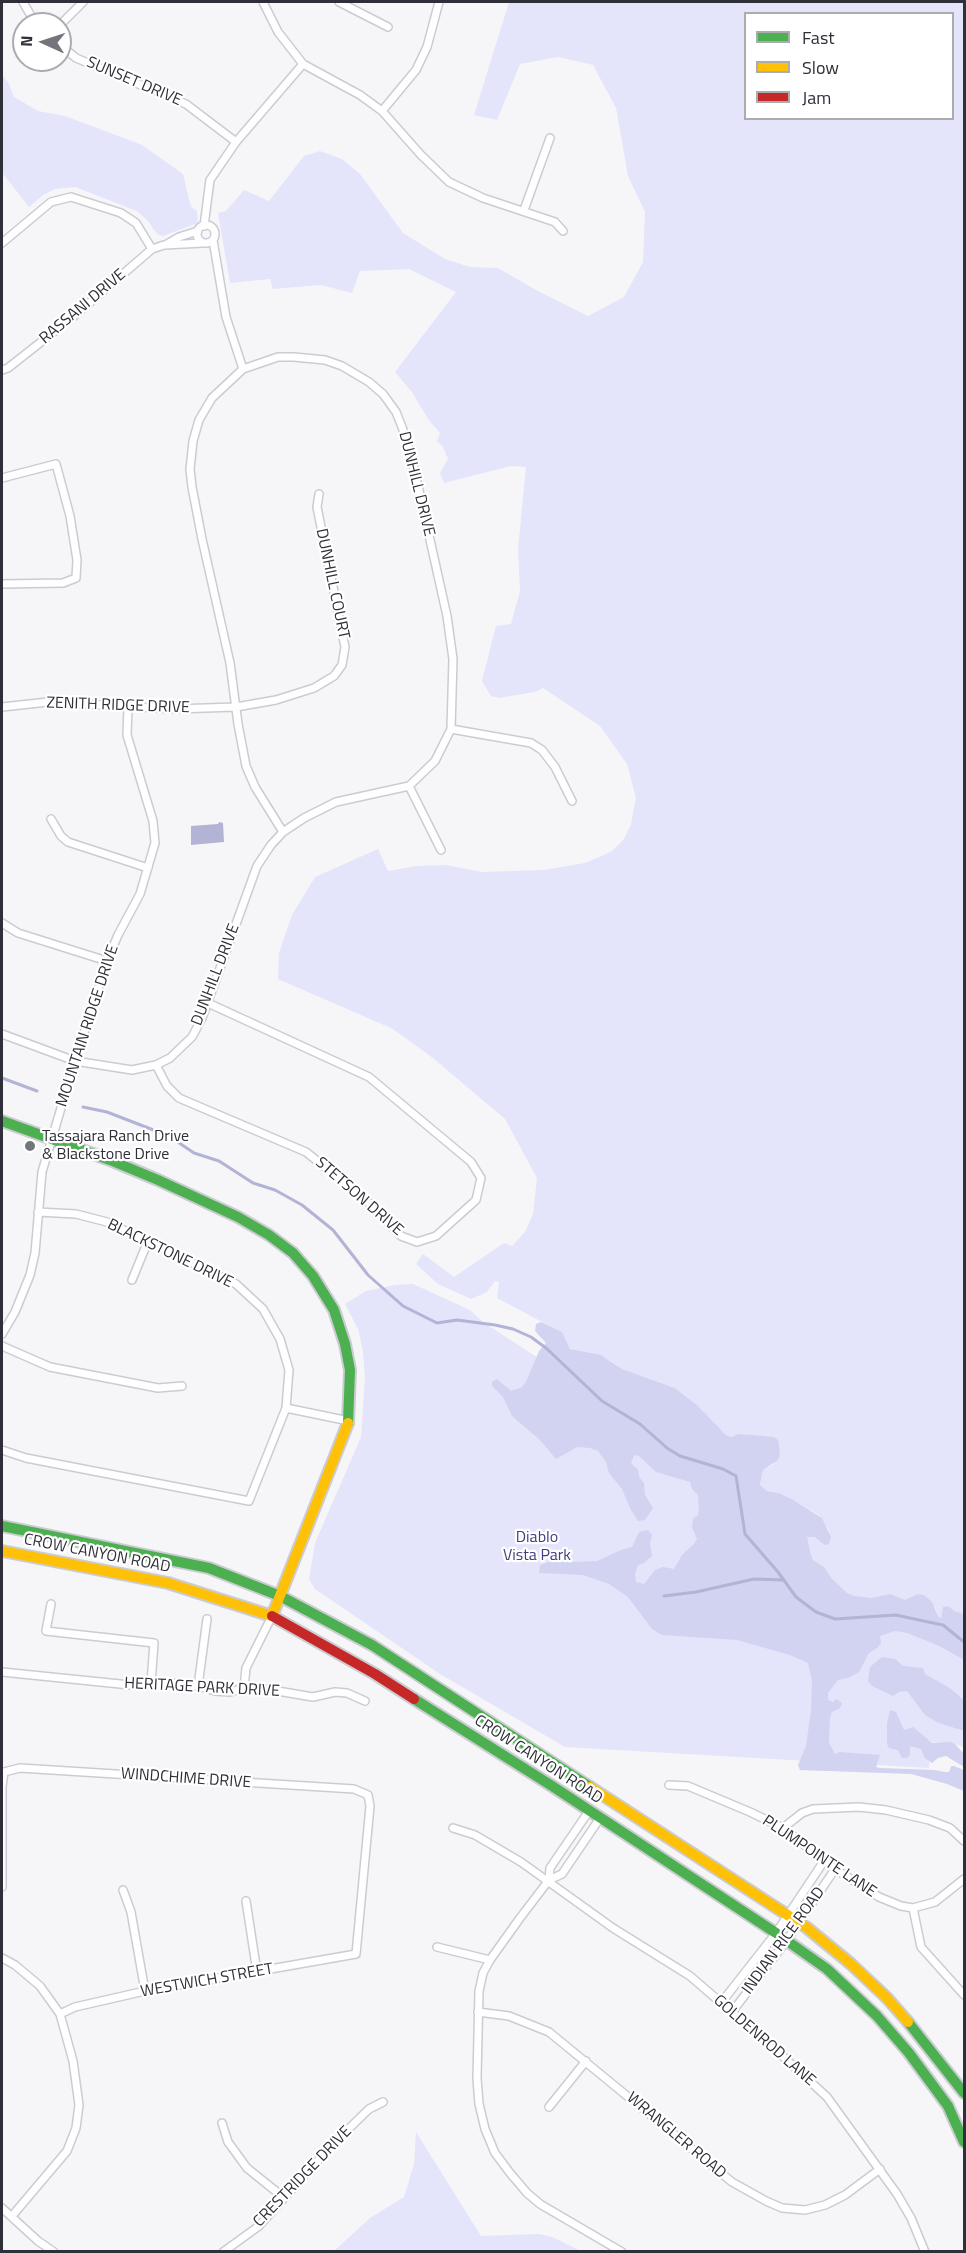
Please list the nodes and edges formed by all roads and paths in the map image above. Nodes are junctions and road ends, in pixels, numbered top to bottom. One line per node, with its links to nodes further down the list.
1 (83, 2): 5 (street)
2 (263, 2): 8 (street)
3 (339, 2): 6 (street)
4 (439, 2): 9 (street)
5 (72, 13)
6 (388, 27)
7 (72, 55): 11 (street, SUNSET DRIVE)
8 (303, 64): 9 (street); 11 (street)
9 (382, 111): 13 (street)
10 (549, 138): 13 (street)
11 (236, 142): 12 (street)
12 (208, 200): 14 (street); 15 (street)
13 (524, 210): 16 (street)
14 (212, 228): 15 (street); 17 (street)
15 (201, 229): 19 (street); 20 (street, RASSANI DRIVE)
16 (563, 231)
17 (213, 240): 19 (street); 22 (street)
18 (2, 243): 21 (street)
19 (204, 243): 20 (street, RASSANI DRIVE); 22 (street)
20 (165, 245): 21 (street, RASSANI DRIVE)
21 (152, 249): 24 (street, RASSANI DRIVE)
22 (220, 280): 23 (street)
23 (243, 369): 30 (street, DUNHILL DRIVE); 31 (street, DUNHILL DRIVE)
24 (2, 370)
25 (2, 478): 27 (street)
26 (319, 494): 30 (street, DUNHILL COURT)
27 (2, 584)
28 (2, 707): 29 (street, ZENITH RIDGE DRIVE)
29 (128, 707): 30 (street, ZENITH RIDGE DRIVE); 37 (street, MOUNTAIN RIDGE DRIVE)
30 (236, 707): 35 (street, DUNHILL DRIVE)
31 (451, 729): 32 (street, DUNHILL DRIVE); 33 (street)
32 (409, 786): 35 (street, DUNHILL DRIVE); 36 (street)
33 (572, 801)
34 (51, 819): 37 (street)
35 (283, 832): 40 (street, DUNHILL DRIVE)
36 (441, 850)
37 (148, 868): 39 (street, MOUNTAIN RIDGE DRIVE)
38 (2, 924): 39 (street)
39 (107, 961): 42 (street, MOUNTAIN RIDGE DRIVE)
40 (208, 1003): 43 (street, DUNHILL DRIVE); 43 (street, STETSON DRIVE)
41 (2, 1034): 42 (street, DUNHILL DRIVE)
42 (75, 1060): 43 (street, DUNHILL DRIVE); 45 (street, MOUNTAIN RIDGE DRIVE)
43 (156, 1065)
44 (2, 1121): 45 (main road)
45 (52, 1140): 46 (street); 53 (main road)
46 (38, 1212): 47 (street, BLACKSTONE DRIVE); 49 (street)
47 (148, 1241): 48 (street); 52 (street, BLACKSTONE DRIVE)
48 (132, 1280)
49 (2, 1334)
50 (2, 1346): 51 (street)
51 (182, 1386)
52 (286, 1408): 53 (street); 54 (street, BLACKSTONE DRIVE)
53 (349, 1421): 57 (main road)
54 (2, 1450)
55 (2, 1526): 57 (main road, CROW CANYON ROAD)
56 (2, 1551): 59 (main road, CROW CANYON ROAD)
57 (280, 1596): 59 (main road); 80 (main road, CROW CANYON ROAD)
58 (51, 1604): 62 (street)
59 (272, 1616): 64 (street); 67 (main road, CROW CANYON ROAD)
60 (207, 1619): 63 (street)
61 (2, 1672): 62 (street, HERITAGE PARK DRIVE)
62 (151, 1683): 63 (street, HERITAGE PARK DRIVE)
63 (198, 1686): 64 (street, HERITAGE PARK DRIVE)
64 (244, 1688): 65 (street, HERITAGE PARK DRIVE)
65 (365, 1701)
66 (669, 1785): 70 (street, PLUMPOINTE LANE)
67 (589, 1811): 68 (main road, CROW CANYON ROAD); 75 (street)
68 (600, 1818): 75 (street); 82 (main road, CROW CANYON ROAD)
69 (453, 1828): 75 (street, GOLDENROD LANE)
70 (783, 1828): 71 (street); 72 (street, PLUMPOINTE LANE)
71 (964, 1840)
72 (824, 1861): 73 (street, PLUMPOINTE LANE); 80 (street, INDIAN RICE ROAD)
73 (836, 1869): 79 (street, PLUMPOINTE LANE); 81 (street, INDIAN RICE ROAD)
74 (964, 1879): 79 (street)
75 (549, 1880): 87 (street); 91 (street, GOLDENROD LANE)
76 (2, 1887): 85 (street, WINDCHIME DRIVE)
77 (123, 1890): 89 (street)
78 (246, 1901): 88 (street)
79 (913, 1908): 90 (street)
80 (788, 1915): 81 (main road, CROW CANYON ROAD); 82 (street, INDIAN RICE ROAD)
81 (799, 1923): 83 (street, INDIAN RICE ROAD); 96 (main road, CROW CANYON ROAD)
82 (776, 1933): 83 (main road, CROW CANYON ROAD); 91 (street, INDIAN RICE ROAD)
83 (788, 1940): 93 (street, INDIAN RICE ROAD); 98 (main road, CROW CANYON ROAD)
84 (437, 1947): 87 (street)
85 (356, 1954): 88 (street, WESTWICH STREET)
86 (2, 1958): 94 (street)
87 (490, 1960): 92 (street)
88 (257, 1972): 89 (street, WESTWICH STREET)
89 (145, 1991): 94 (street, WESTWICH STREET)
90 (964, 1995)
91 (721, 2003): 93 (street, GOLDENROD LANE)
92 (478, 2012): 95 (street, WRANGLER ROAD); 109 (street)
93 (732, 2012): 103 (street, GOLDENROD LANE)
94 (60, 2014): 106 (street)
95 (586, 2061): 99 (street); 103 (street, WRANGLER ROAD)
96 (964, 2094): 98 (main road)
97 (383, 2102): 104 (street, CRESTRIDGE DRIVE)
98 (948, 2106): 101 (main road, CROW CANYON ROAD)
99 (549, 2107)
100 (222, 2123): 104 (street)
101 (961, 2123): 102 (main road, CROW CANYON ROAD)
102 (964, 2142)
103 (880, 2169): 110 (street, GOLDENROD LANE)
104 (283, 2197): 108 (street, CRESTRIDGE DRIVE)
105 (2, 2208): 106 (street)
106 (12, 2216): 107 (street)
107 (54, 2252)
108 (223, 2252)
109 (622, 2252)
110 (925, 2252)

